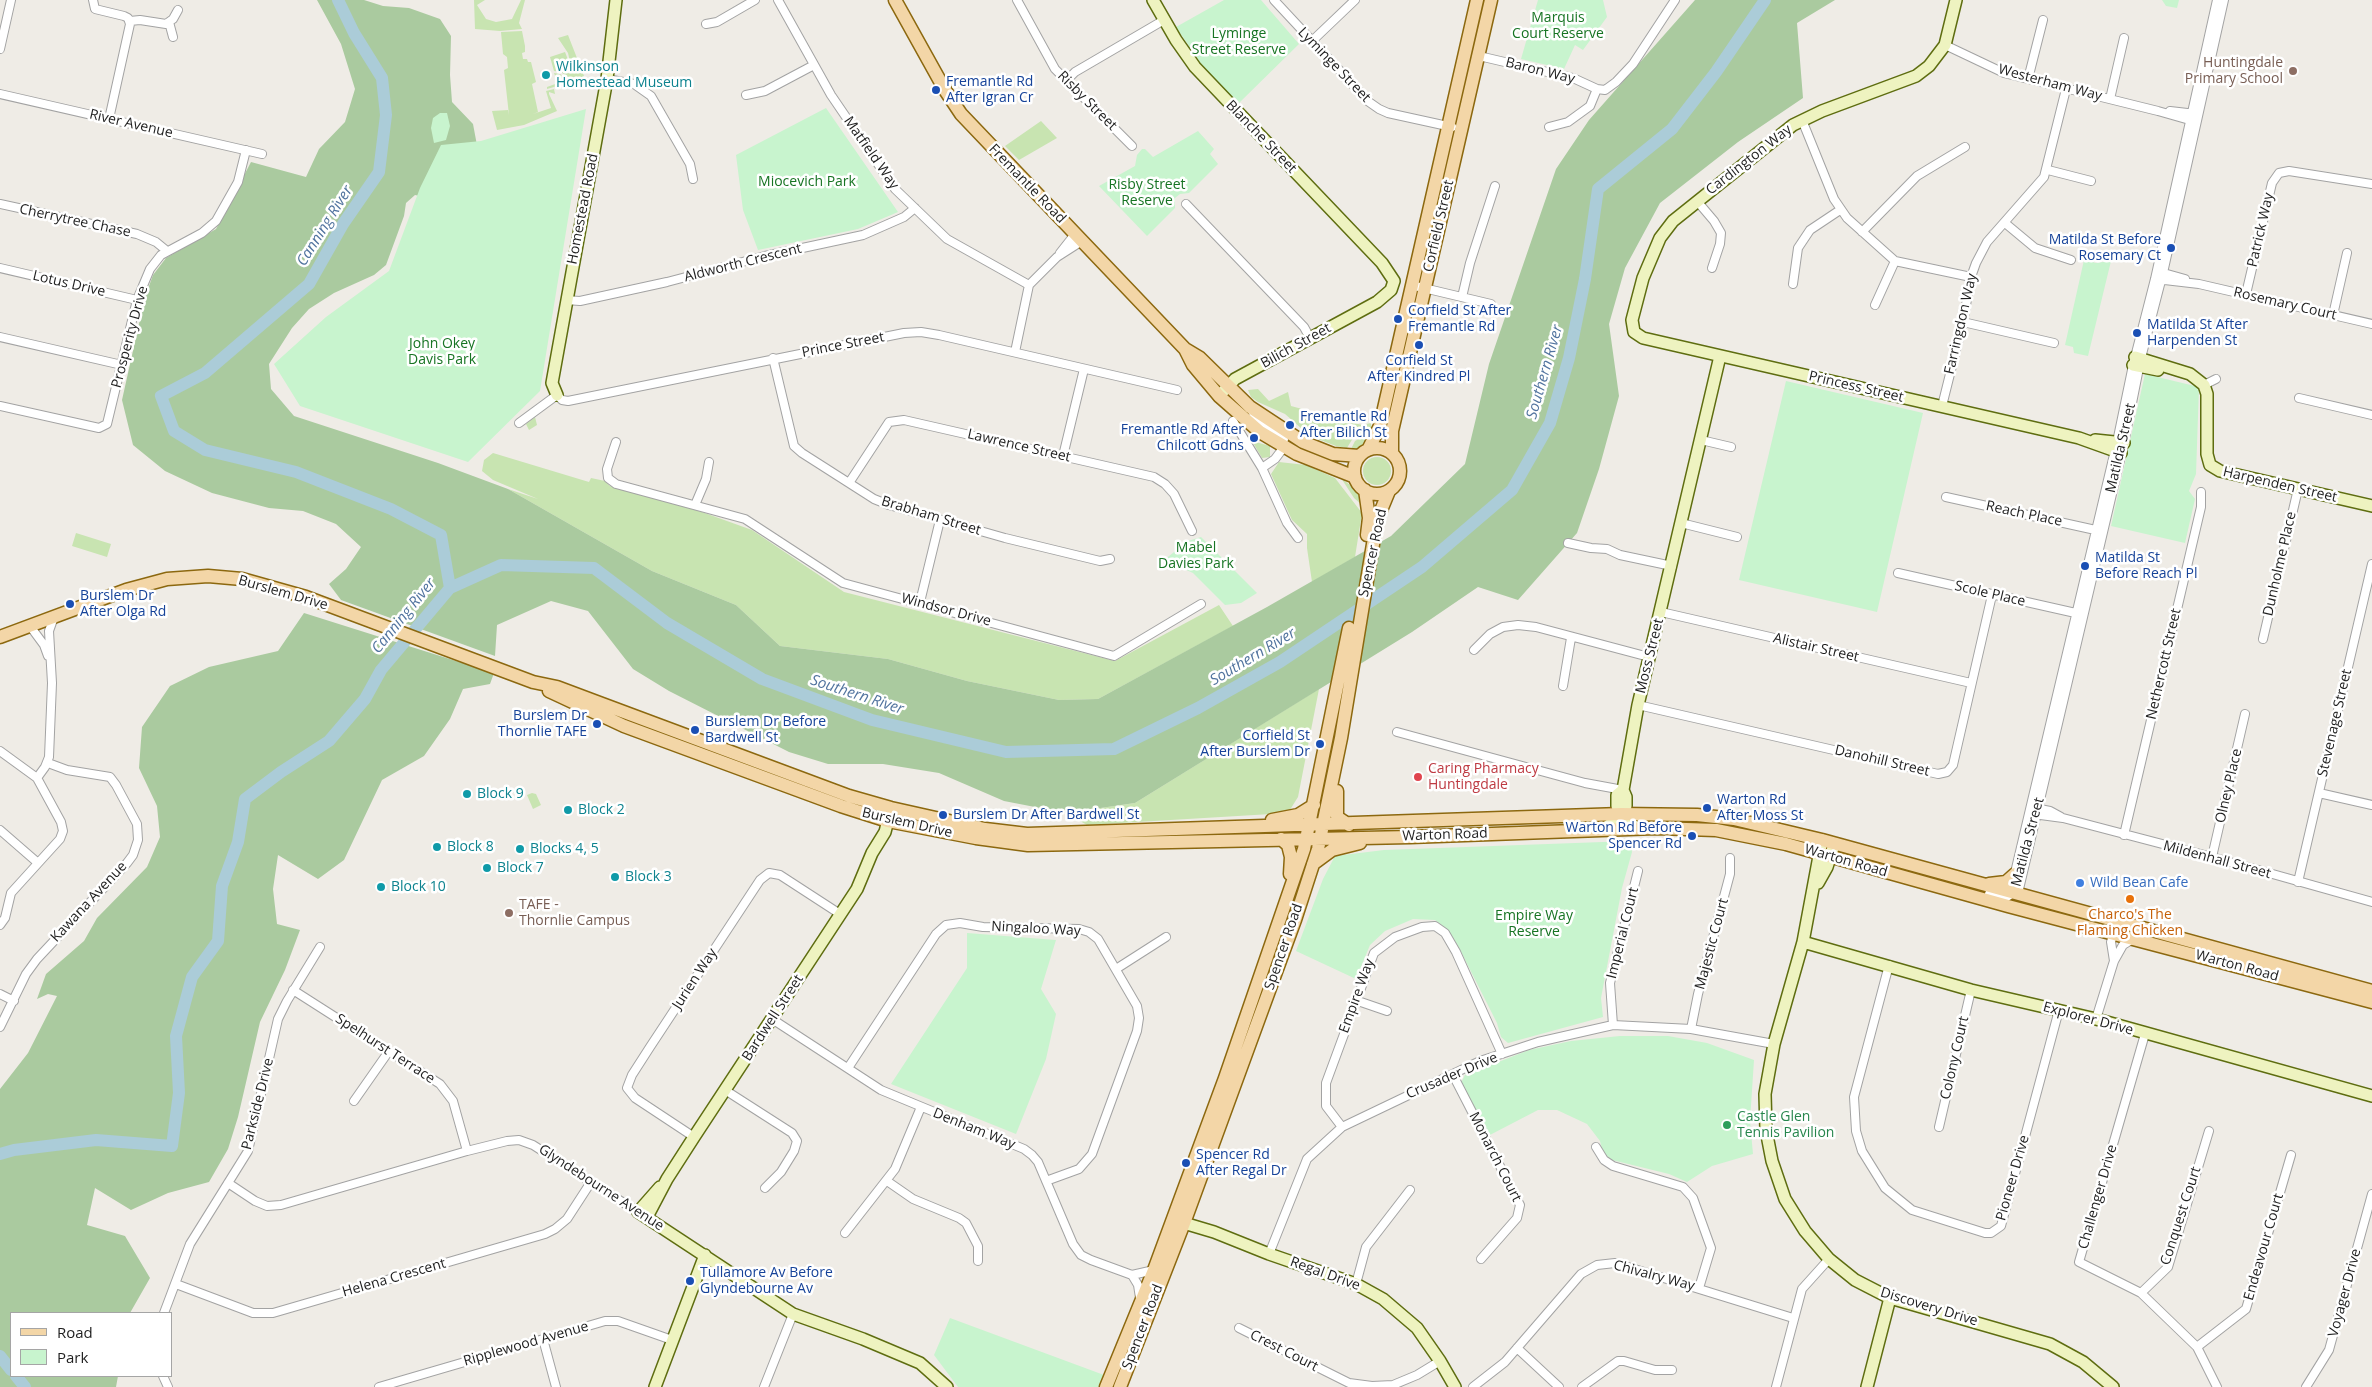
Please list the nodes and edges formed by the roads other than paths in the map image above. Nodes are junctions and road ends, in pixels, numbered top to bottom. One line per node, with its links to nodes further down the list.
1 (11, 0): 29 (street)
2 (93, 0): 21 (street)
3 (616, 0): 23 (street, Homestead Road)
4 (622, 0): 23 (street, Homestead Road)
5 (755, 0): 24 (street)
6 (778, 0): 31 (street, Matfield Way)
7 (895, 0): 62 (main road, Fremantle Road)
8 (1018, 0): 33 (street, Risby Street)
9 (1153, 0): 19 (street, Blanche Street)
10 (1274, 0): 27 (street, Lyminge Street)
11 (1355, 0): 27 (street)
12 (1477, 0): 43 (main road, Corfield Street)
13 (1491, 0): 30 (main road, Corfield Street)
14 (1675, 0): 35 (street)
15 (1956, 0): 28 (street, Cardington Way)
16 (2217, 0): 40 (street, Matilda Street)
17 (2224, 0): 40 (street, Matilda Street)
18 (178, 10): 22 (street)
19 (1164, 20): 33 (street); 79 (street, Blanche Street)
20 (2043, 20): 34 (street)
21 (130, 21): 22 (street); 41 (street)
22 (169, 22): 25 (street)
23 (615, 23): 32 (street, Homestead Road)
24 (706, 24)
25 (173, 37)
26 (2124, 38): 39 (street)
27 (1311, 42): 43 (street, Lyminge Street)
28 (1945, 45): 34 (street, Westerham Way); 42 (street, Cardington Way)
29 (0, 49)
30 (1479, 56): 35 (street, Baron Way); 45 (main road, Corfield Street)
31 (814, 65): 38 (street); 58 (street, Matfield Way)
32 (607, 79): 51 (street); 78 (street, Homestead Road)
33 (1068, 79): 46 (street, Risby Street)
34 (2028, 79): 36 (street, Westerham Way)
35 (1598, 89): 44 (street)
36 (2066, 89): 39 (street, Westerham Way); 50 (street, Farringdon Way)
37 (0, 94): 41 (street, River Avenue)
38 (746, 95)
39 (2110, 99): 40 (street, Westerham Way)
40 (2193, 118): 69 (street, Matilda Street)
41 (109, 119): 48 (street, River Avenue)
42 (1802, 120): 55 (street, Cardington Way); 59 (street)
43 (1448, 126): 45 (street, Lyminge Street); 73 (main road, Corfield Street)
44 (1549, 127)
45 (1461, 130): 74 (main road, Corfield Street)
46 (1132, 146)
47 (1965, 147): 61 (street)
48 (246, 150): 49 (street, River Avenue); 63 (street)
49 (262, 154)
50 (2048, 170): 52 (street); 60 (street, Farringdon Way)
51 (693, 179)
52 (2091, 181)
53 (2372, 184): 75 (street, Patrick Way)
54 (1495, 186): 76 (street)
55 (1697, 201): 68 (street); 85 (street, Cardington Way)
56 (0, 204): 63 (street, Cherrytree Chase)
57 (1186, 204): 87 (street)
58 (915, 208): 72 (street, Matfield Way); 78 (street, Aldworth Crescent)
59 (1840, 210): 61 (street); 71 (street)
60 (2005, 223): 65 (street); 70 (street, Farringdon Way)
61 (1862, 232): 66 (street)
62 (1078, 237): 72 (street); 89 (main road, Fremantle Road)
63 (164, 253): 77 (street, Prosperity Drive)
64 (2348, 253): 82 (street)
65 (2071, 260)
66 (1895, 261): 70 (street); 81 (street)
67 (0, 268): 77 (street, Lotus Drive)
68 (1712, 268)
69 (2159, 276): 75 (street, Rosemary Court); 93 (street, Matilda Street)
70 (1971, 277): 83 (street, Farringdon Way)
71 (1793, 284)
72 (1029, 285): 90 (street)
73 (1411, 285): 74 (street); 114 (main road, Corfield Street)
74 (1425, 288): 76 (street); 116 (main road, Corfield Street)
75 (2246, 294): 82 (street, Rosemary Court)
76 (1462, 297): 80 (street)
77 (138, 300): 94 (street, Prosperity Drive)
78 (566, 300): 100 (street, Homestead Road)
79 (1377, 302): 87 (street, Bilich Street)
80 (1491, 304)
81 (1875, 304)
82 (2333, 315): 84 (street, Rosemary Court)
83 (1963, 322): 88 (street); 104 (street, Farringdon Way)
84 (2372, 324)
85 (1634, 332): 91 (street, Princess Street)
86 (0, 337): 94 (street)
87 (1310, 338): 98 (street, Bilich Street)
88 (2054, 343)
89 (1186, 349): 98 (main road, Fremantle Road); 101 (main road, Fremantle Road)
90 (1015, 352): 92 (street, Prince Street); 95 (street, Prince Street)
91 (1720, 356): 104 (street, Princess Street); 109 (street, Moss Street)
92 (773, 358): 100 (street, Prince Street); 122 (street, Brabham Street)
93 (2137, 362): 97 (street); 115 (street, Matilda Street)
94 (122, 365): 103 (street, Prosperity Drive)
95 (1084, 369): 99 (street, Prince Street); 117 (street)
96 (2216, 379): 97 (street)
97 (2204, 385): 123 (street, Harpenden Street)
98 (1228, 386): 101 (street, Bilich Street); 105 (main road, Fremantle Road)
99 (1177, 390)
100 (557, 395): 108 (street)
101 (1219, 396): 113 (main road, Fremantle Road)
102 (2299, 398): 106 (street)
103 (0, 406)
104 (1942, 406): 115 (street, Princess Street)
105 (1250, 407): 111 (main road, Fremantle Road); 113 (street)
106 (2372, 415)
107 (1233, 421): 120 (street)
108 (519, 423)
109 (1701, 440): 112 (street); 131 (street, Moss Street)
110 (616, 442): 128 (street, Windsor Drive)
111 (1303, 442): 113 (street); 118 (main road, Fremantle Road)
112 (1731, 446)
113 (1283, 447): 120 (street); 121 (main road, Fremantle Road)
114 (1369, 448): 116 (main road); 118 (main road)
115 (2119, 448): 132 (street, Matilda Street)
116 (1392, 452): 125 (main road)
117 (1063, 456): 122 (street, Lawrence Street); 133 (street, Lawrence Street)
118 (1359, 456): 121 (main road)
119 (709, 462): 128 (street)
120 (1262, 468): 135 (street)
121 (1355, 477): 124 (main road)
122 (849, 483): 130 (street, Brabham Street)
123 (2298, 489): 129 (street, Harpenden Street); 151 (street, Dunholme Place)
124 (1365, 490): 125 (main road); 141 (main road, Spencer Road)
125 (1389, 491): 141 (main road, Spencer Road)
126 (2201, 492): 187 (street, Nethercott Street)
127 (1946, 497): 132 (street, Reach Place)
128 (695, 505): 143 (street, Windsor Drive)
129 (2372, 506)
130 (940, 520): 137 (street, Brabham Street); 143 (street)
131 (1681, 523): 134 (street); 139 (street, Moss Street)
132 (2099, 530): 146 (street, Matilda Street)
133 (1192, 531)
134 (1737, 537)
135 (1298, 538)
136 (1568, 543): 139 (street)
137 (1110, 559)
138 (2372, 564): 169 (street, Stevenage Street)
139 (1672, 566): 145 (street, Moss Street)
140 (1898, 573): 142 (street, Scole Place)
141 (1363, 579): 152 (main road, Spencer Road)
142 (1992, 595): 146 (street, Scole Place); 157 (street, Danohill Street)
143 (920, 602): 144 (street, Windsor Drive)
144 (1201, 604)
145 (1661, 612): 154 (street, Moss Street); 157 (street, Alistair Street)
146 (2079, 614): 172 (street, Matilda Street)
147 (54, 616): 148 (main road, Burslem Drive); 155 (street); 156 (main road, Burslem Drive)
148 (30, 626): 149 (main road, Burslem Drive); 155 (street)
149 (0, 637)
150 (1571, 638): 153 (street); 154 (street); 158 (street)
151 (2263, 639)
152 (1351, 640): 160 (main road, Spencer Road); 170 (main road, Spencer Road)
153 (1474, 650)
154 (1649, 657): 159 (street, Moss Street)
155 (52, 664): 166 (street)
156 (533, 682): 161 (main road, Burslem Drive); 163 (main road, Burslem Drive)
157 (1972, 683): 159 (street, Danohill Street)
158 (1563, 686)
159 (1638, 704): 168 (street, Moss Street)
160 (1346, 712): 177 (main road); 179 (main road, Spencer Road)
161 (629, 714): 163 (main road); 173 (main road, Burslem Drive)
162 (2245, 714): 195 (street, Olney Place)
163 (624, 726): 173 (main road, Burslem Drive)
164 (1397, 732): 168 (street)
165 (0, 751): 167 (street)
166 (48, 763): 167 (street); 226 (street, Kawana Avenue)
167 (37, 778): 197 (street)
168 (1623, 790): 174 (street, Moss Street)
169 (2319, 793): 171 (street); 201 (street, Stevenage Street)
170 (1314, 805): 178 (main road, Spencer Road); 180 (main road)
171 (2372, 805)
172 (2034, 811): 187 (street, Mildenhall Street); 200 (street, Matilda Street); 204 (street, Matilda Street)
173 (886, 814): 182 (main road, Burslem Drive); 192 (main road, Burslem Drive); 208 (street, Bardwell Street)
174 (1621, 814): 175 (main road, Warton Road); 181 (street); 183 (street); 193 (main road, Warton Road)
175 (1547, 817): 176 (main road, Warton Road); 185 (main road)
176 (1480, 820): 177 (main road, Warton Road); 186 (main road)
177 (1350, 825): 179 (main road, Warton Road)
178 (1310, 826): 179 (main road, Warton Road); 180 (main road, Burslem Drive); 190 (main road, Spencer Road)
179 (1323, 826): 191 (main road, Spencer Road)
180 (1221, 827): 182 (main road, Burslem Drive)
181 (1636, 828): 183 (main road, Warton Road); 194 (main road, Warton Road)
182 (1152, 829): 192 (main road)
183 (1603, 829): 185 (main road, Warton Road)
184 (0, 830): 197 (street)
185 (1580, 830): 186 (main road, Warton Road)
186 (1529, 832): 188 (main road, Warton Road)
187 (2124, 835): 195 (street, Mildenhall Street)
188 (1410, 837): 191 (main road, Warton Road); 198 (main road)
189 (1281, 839): 190 (main road, Burslem Drive); 192 (main road, Burslem Drive); 205 (main road)
190 (1306, 839): 191 (main road, Warton Road); 205 (main road, Spencer Road)
191 (1320, 839): 198 (main road, Spencer Road)
192 (1187, 841)
193 (1828, 842): 194 (street, Discovery Drive); 202 (main road, Warton Road)
194 (1825, 856): 203 (main road, Warton Road); 214 (street, Discovery Drive)
195 (2212, 857): 201 (street, Mildenhall Street)
196 (1730, 858): 234 (street, Majestic Court)
197 (38, 863): 210 (street)
198 (1312, 865): 218 (main road, Spencer Road)
199 (1638, 871): 232 (street, Imperial Court)
200 (2015, 874): 202 (main road); 204 (street, Matilda Street)
201 (2298, 882): 206 (street, Mildenhall Street)
202 (1982, 885): 204 (main road, Warton Road)
203 (1944, 888): 204 (street, Matilda Street); 207 (main road, Warton Road)
204 (2013, 894): 207 (street, Matilda Street); 209 (main road, Warton Road)
205 (1286, 900): 224 (main road, Spencer Road)
206 (2372, 902)
207 (2031, 912): 209 (main road, Warton Road)
208 (840, 914): 230 (street, Bardwell Street); 248 (street, Jurien Way)
209 (2100, 924): 211 (main road, Warton Road)
210 (0, 925)
211 (2115, 928): 213 (main road, Warton Road); 216 (street)
212 (1166, 937): 219 (street)
213 (2142, 937): 216 (street); 222 (main road, Warton Road); 227 (main road, Warton Road)
214 (1804, 942): 217 (street, Explorer Drive); 236 (street, Discovery Drive)
215 (320, 947): 220 (street, Parkside Drive)
216 (2114, 961): 231 (street)
217 (1889, 965): 221 (street, Explorer Drive); 228 (street, Pioneer Drive)
218 (1278, 966): 224 (main road); 252 (main road, Spencer Road)
219 (1116, 969): 239 (street, Ningaloo Way); 254 (street, Ningaloo Way)
220 (294, 990): 237 (street, Spelhurst Terrace); 256 (street, Parkside Drive)
221 (1971, 990): 228 (street, Explorer Drive); 246 (street, Colony Court)
222 (2372, 991)
223 (0, 994): 226 (street)
224 (1253, 997): 257 (main road, Spencer Road)
225 (1355, 1000): 229 (street); 238 (street, Empire Way); 245 (street, Empire Way)
226 (14, 1001): 233 (street, Kawana Avenue)
227 (2372, 1002)
228 (2059, 1010): 231 (street, Explorer Drive)
229 (1387, 1011)
230 (772, 1019): 239 (street, Denham Way); 241 (street, Bardwell Street)
231 (2096, 1019): 235 (street, Explorer Drive)
232 (1613, 1025): 234 (street, Crusader Drive); 238 (street, Crusader Drive)
233 (0, 1027)
234 (1691, 1029): 236 (street, Crusader Drive)
235 (2145, 1034): 242 (street, Explorer Drive); 275 (street, Challenger Drive)
236 (1774, 1044): 267 (street, Discovery Drive)
237 (389, 1051): 243 (street); 250 (street, Spelhurst Terrace)
238 (1502, 1054): 240 (street, Crusader Drive)
239 (848, 1068): 244 (street, Denham Way)
240 (1453, 1075): 245 (street, Crusader Drive); 266 (street, Monarch Court)
241 (725, 1090): 248 (street, Bardwell Street); 258 (street)
242 (2372, 1096)
243 (354, 1100)
244 (921, 1107): 253 (street); 254 (street, Denham Way)
245 (1342, 1127): 264 (street, Crusader Drive)
246 (1939, 1127)
247 (2208, 1131): 275 (street, Conquest Court)
248 (694, 1137): 261 (street, Bardwell Street)
249 (1596, 1147): 273 (street)
250 (467, 1151): 255 (street, Glyndebourne Avenue); 256 (street, Glyndebourne Avenue)
251 (2291, 1155): 284 (street, Endeavour Court)
252 (1207, 1160): 257 (main road); 262 (main road, Spencer Road)
253 (887, 1181): 263 (street); 268 (street)
254 (1046, 1181): 270 (street, Denham Way)
255 (592, 1182): 261 (street, Glyndebourne Avenue); 271 (street, Helena Crescent)
256 (228, 1183): 271 (street, Parkside Drive)
257 (1184, 1187): 262 (main road, Spencer Road)
258 (765, 1188)
259 (1410, 1190): 272 (street)
260 (2372, 1194): 305 (street, Voyager Drive)
261 (643, 1214): 265 (street, Glyndebourne Avenue)
262 (1179, 1218): 264 (street, Regal Drive); 269 (main road, Spencer Road); 274 (main road, Spencer Road)
263 (845, 1233)
264 (1269, 1254): 272 (street, Regal Drive)
265 (705, 1255): 279 (street, Glyndebourne Avenue); 283 (street)
266 (1481, 1259)
267 (1829, 1259): 276 (street, Discovery Drive); 280 (street)
268 (978, 1261)
269 (1154, 1270): 270 (street); 277 (main road, Spencer Road)
270 (1132, 1275): 277 (street)
271 (176, 1284): 278 (street, Parkside Drive)
272 (1356, 1284): 287 (street, Regal Drive)
273 (1700, 1288): 280 (street, Chivalry Way); 285 (street, Chivalry Way)
274 (1157, 1293): 286 (main road); 296 (main road, Spencer Road)
275 (2141, 1293): 284 (street, Challenger Drive)
276 (1890, 1298): 302 (street); 303 (street, Discovery Drive)
277 (1141, 1303): 286 (main road, Spencer Road)
278 (164, 1312)
279 (793, 1314): 293 (street); 294 (street, Glyndebourne Avenue)
280 (1793, 1318): 301 (street)
281 (1239, 1328): 287 (street, Crest Court)
282 (543, 1339): 283 (street, Ripplewood Avenue); 289 (street, Ripplewood Avenue); 291 (street)
283 (672, 1340): 292 (street)
284 (2196, 1347): 304 (street, Challenger Drive)
285 (1517, 1348): 298 (street, Chivalry Way); 299 (street)
286 (1121, 1351): 295 (main road, Spencer Road)
287 (1440, 1361): 297 (street, Regal Drive)
288 (1672, 1370): 300 (street)
289 (395, 1385): 290 (street, Ripplewood Avenue)
290 (379, 1387)
291 (556, 1387)
292 (656, 1387)
293 (764, 1387)
294 (947, 1387)
295 (1106, 1387)
296 (1120, 1387)
297 (1455, 1387)
298 (1473, 1387)
299 (1558, 1387)
300 (1582, 1387)
301 (1776, 1387)
302 (1869, 1387)
303 (2113, 1387)
304 (2217, 1387)
305 (2306, 1387)

